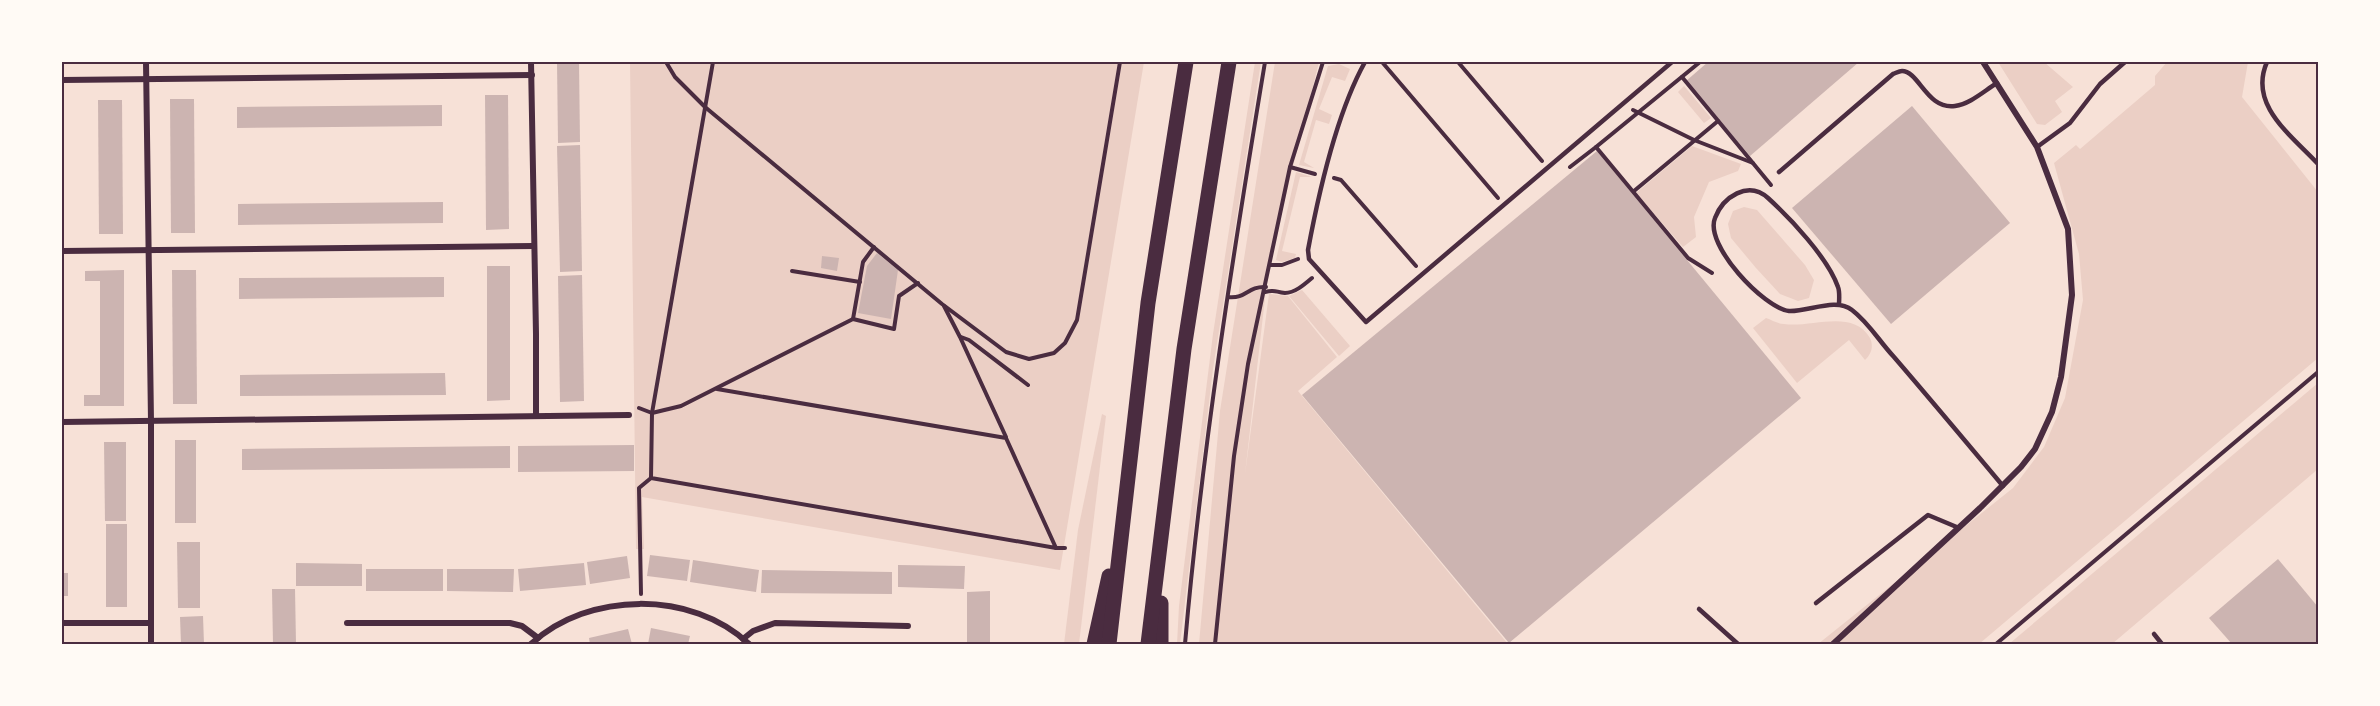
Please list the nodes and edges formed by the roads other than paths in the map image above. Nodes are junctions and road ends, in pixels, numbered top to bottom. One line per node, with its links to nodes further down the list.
1 (146, 62): 11 (street)
2 (531, 62): 10 (street)
3 (1186, 62): 27 (highway)
4 (1229, 62): 28 (highway)
5 (1365, 62): 6 (lane)
6 (1672, 62)
7 (1983, 62): 13 (street)
8 (2125, 62): 14 (lane)
9 (2267, 62): 15 (lane)
10 (532, 75): 11 (street); 17 (street)
11 (146, 79): 12 (street); 18 (street)
12 (62, 80)
13 (1996, 83): 14 (street); 16 (lane)
14 (2037, 147): 25 (street)
15 (2319, 164)
16 (1779, 172)
17 (534, 246): 18 (street); 21 (street)
18 (147, 250): 19 (street); 23 (street)
19 (62, 251)
20 (1839, 305): 20 (lane); 25 (lane)
21 (536, 416): 22 (street); 23 (street)
22 (629, 416)
23 (151, 421): 24 (street); 32 (street)
24 (62, 422)
25 (2003, 486): 26 (street)
26 (1959, 528): 29 (lane); 46 (street)
27 (1121, 532): 41 (highway); 42 (highway)
28 (1160, 537): 43 (highway); 44 (highway)
29 (1816, 603)
30 (1699, 609): 45 (lane)
31 (62, 623): 32 (street)
32 (150, 623): 38 (street)
33 (347, 623): 36 (street)
34 (908, 626): 37 (street)
35 (2154, 634): 47 (lane)
36 (538, 638): 37 (street); 39 (street)
37 (743, 639): 40 (street)
38 (151, 645)
39 (531, 645)
40 (749, 645)
41 (1094, 645)
42 (1109, 645)
43 (1148, 645)
44 (1161, 645)
45 (1738, 645)
46 (1833, 645)
47 (2162, 645)

